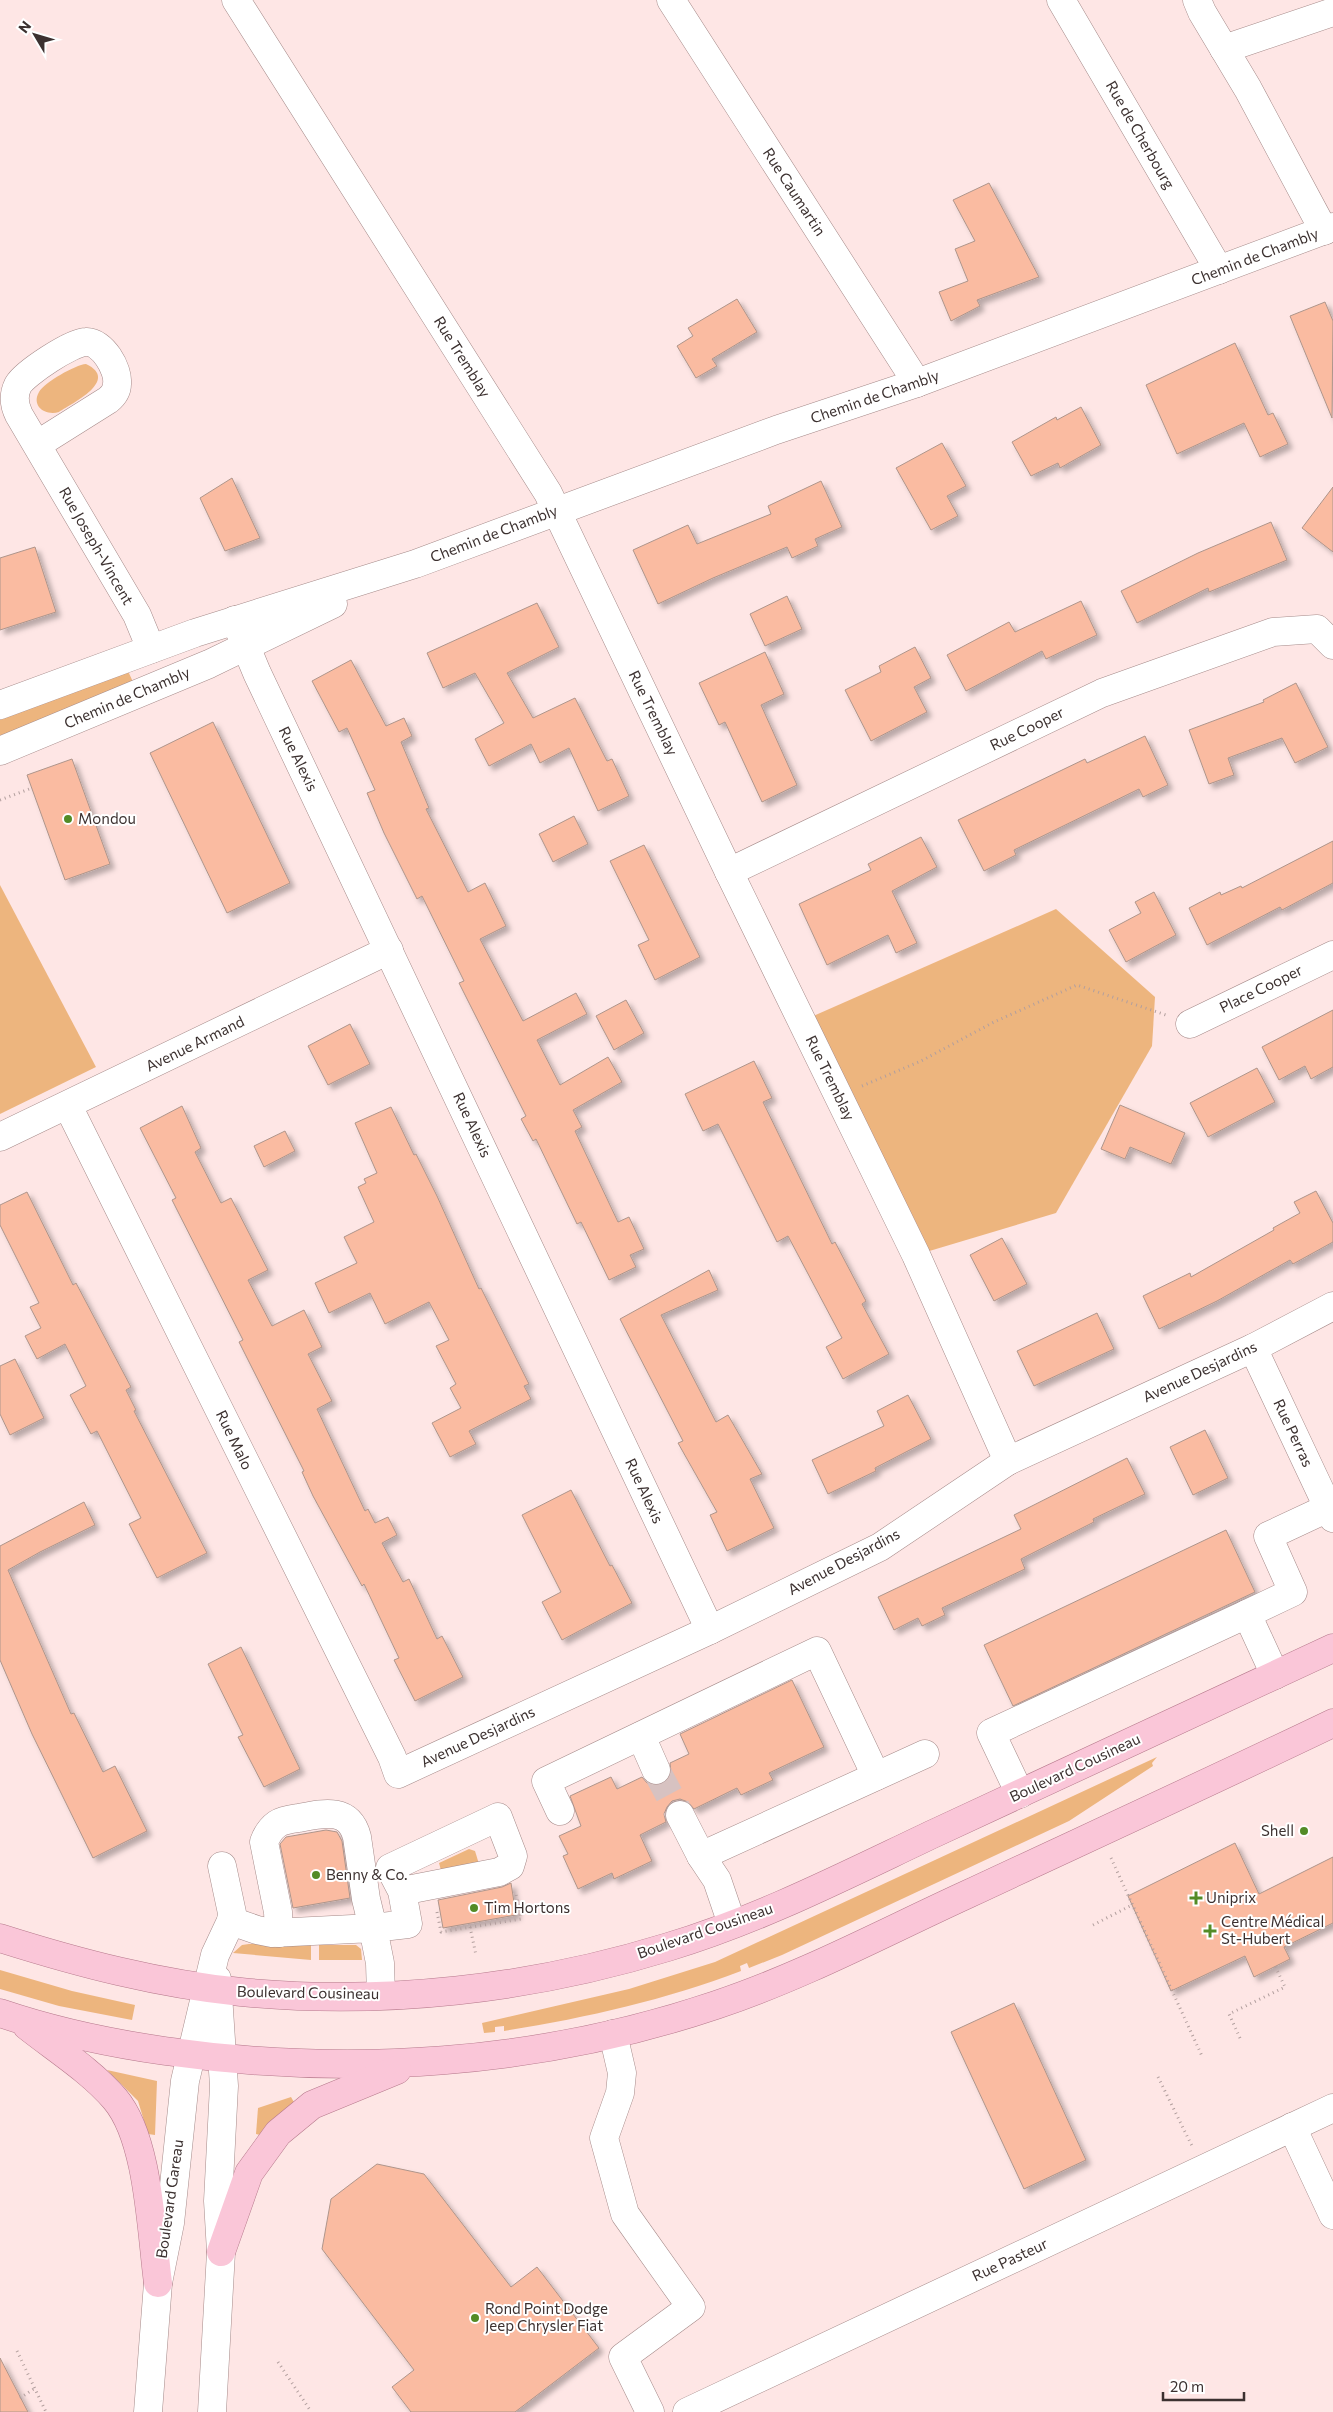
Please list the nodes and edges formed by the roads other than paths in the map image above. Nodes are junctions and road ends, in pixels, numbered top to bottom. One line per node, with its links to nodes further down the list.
1 (236, 0): 11 (street, Rue Tremblay)
2 (671, 0): 9 (street, Rue Caumartin)
3 (1060, 0): 8 (street, Rue de Cherbourg)
4 (1197, 0): 6 (street)
5 (1333, 12): 6 (street)
6 (1224, 49): 7 (street)
7 (1329, 229): 8 (street, Chemin de Chambly)
8 (1219, 270): 9 (street, Chemin de Chambly)
9 (917, 383): 11 (street, Chemin de Chambly)
10 (38, 444): 16 (street, Rue Joseph-Vincent)
11 (556, 510): 12 (street, Chemin de Chambly); 19 (street, Rue Tremblay)
12 (415, 564): 13 (street, Chemin de Chambly); 15 (street, Chemin de Chambly)
13 (235, 620): 15 (street, Rue Alexis); 16 (street, Chemin de Chambly)
14 (1333, 645): 19 (street, Rue Cooper)
15 (245, 646): 18 (street, Chemin de Chambly); 20 (street, Rue Alexis)
16 (151, 649): 17 (street, Chemin de Chambly)
17 (0, 705)
18 (0, 751)
19 (729, 872): 27 (street, Rue Tremblay)
20 (389, 950): 23 (street, Avenue Armand); 30 (street, Rue Alexis)
21 (1333, 955): 22 (street, Place Cooper)
22 (1190, 1024)
23 (68, 1106): 24 (street, Avenue Armand); 37 (street, Rue Malo)
24 (0, 1138)
25 (1333, 1306): 26 (street, Avenue Desjardins)
26 (1253, 1348): 27 (street, Avenue Desjardins); 28 (street, Rue Perras)
27 (1008, 1461): 30 (street, Avenue Desjardins)
28 (1329, 1501): 29 (street)
29 (1247, 1614): 32 (street); 39 (street)
30 (710, 1630): 37 (street, Avenue Desjardins)
31 (1333, 1648): 32 (main road, Boulevard Cousineau)
32 (1275, 1674): 39 (main road, Boulevard Cousineau)
33 (1333, 1723): 53 (main road)
34 (641, 1736): 36 (street); 38 (street); 40 (street)
35 (925, 1754): 38 (street)
36 (656, 1770)
37 (398, 1774)
38 (876, 1776): 42 (street)
39 (1020, 1794): 46 (main road, Boulevard Cousineau)
40 (560, 1811)
41 (680, 1816): 42 (street)
42 (701, 1856): 46 (street)
43 (222, 1866): 45 (street)
44 (402, 1891): 44 (street); 47 (street)
45 (231, 1921): 48 (street); 50 (street)
46 (732, 1924): 51 (main road, Boulevard Cousineau)
47 (373, 1928): 48 (street); 48 (street); 51 (street)
48 (279, 1933)
49 (0, 1938): 50 (main road, Boulevard Cousineau)
50 (212, 1989): 51 (main road, Boulevard Cousineau); 54 (street, Boulevard Gareau); 55 (street)
51 (382, 1995)
52 (9, 2016): 54 (main road); 61 (main road)
53 (613, 2034): 56 (main road); 64 (street)
54 (191, 2055): 55 (main road); 61 (street, Boulevard Gareau)
55 (222, 2059): 56 (main road); 60 (street)
56 (412, 2063): 60 (main road)
57 (1333, 2108): 58 (street, Rue Pasteur)
58 (1292, 2127): 59 (street); 65 (street, Rue Pasteur)
59 (1333, 2215)
60 (221, 2252): 63 (street)
61 (158, 2283): 62 (street, Boulevard Gareau)
62 (148, 2412)
63 (212, 2412)
64 (650, 2412)
65 (686, 2412)

